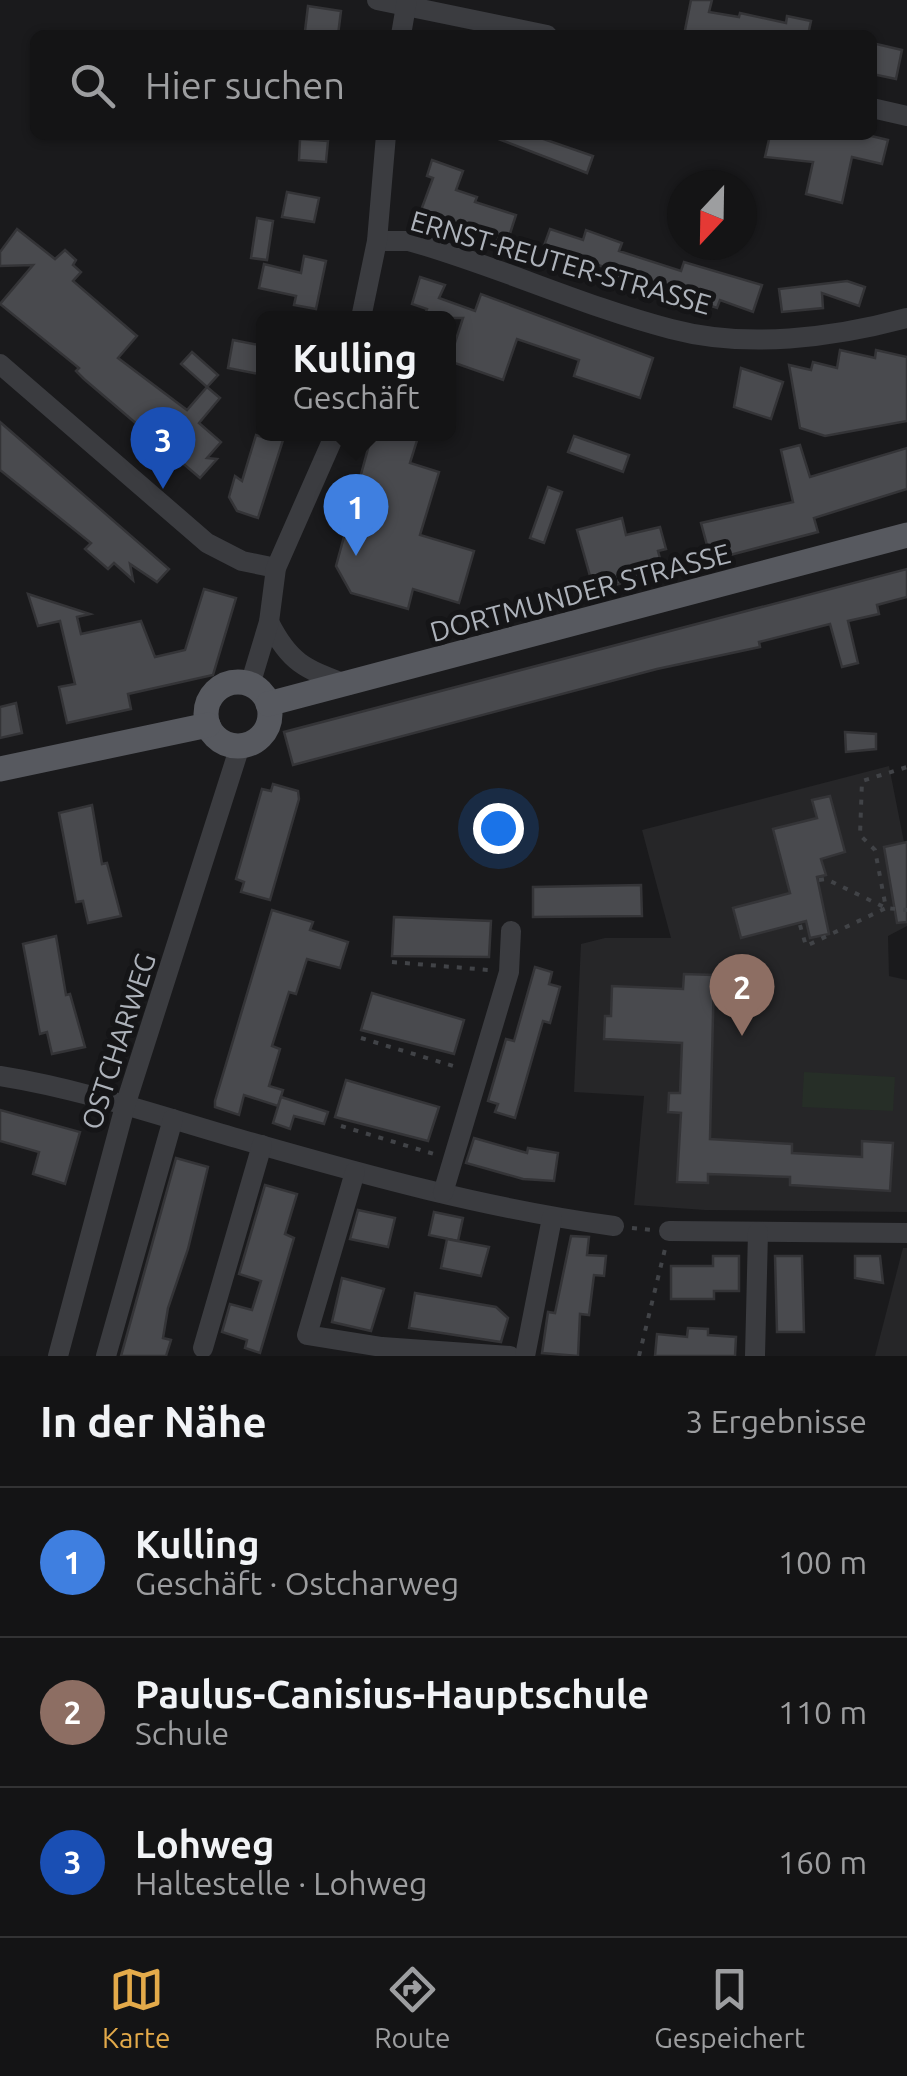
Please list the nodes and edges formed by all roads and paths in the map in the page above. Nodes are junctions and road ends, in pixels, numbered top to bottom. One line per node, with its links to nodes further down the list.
1 (377, 0): 2 (street)
2 (406, 4): 3 (street); 4 (street)
3 (402, 30)
4 (524, 30)
5 (877, 109): 6 (street)
6 (907, 116)
7 (386, 140): 8 (street)
8 (378, 241): 9 (street); 10 (street, ERNST-REUTER-STRASSE)
9 (363, 311)
10 (907, 318)
11 (0, 364): 14 (street)
12 (332, 441): 14 (street)
13 (907, 535): 17 (main road, DORTMUNDER STRASSE)
14 (276, 568): 15 (street)
15 (269, 622): 16 (street); 17 (street)
16 (250, 684): 18 (main road); 19 (main road)
17 (348, 686): 18 (main road, DORTMUNDER STRASSE)
18 (268, 704): 20 (main road)
19 (208, 726): 20 (main road); 22 (main road)
20 (240, 746): 33 (street, OSTCHARWEG)
21 (907, 767): 24 (path)
22 (0, 770)
23 (819, 880): 24 (path)
24 (886, 908): 25 (path); 26 (path)
25 (907, 910)
26 (800, 925)
27 (511, 931): 29 (street)
28 (392, 962): 29 (path)
29 (509, 972): 31 (street)
30 (362, 1038): 31 (path)
31 (479, 1074): 37 (street)
32 (0, 1076): 33 (street)
33 (125, 1106): 34 (street); 48 (street, OSTCHARWEG)
34 (173, 1120): 36 (street); 49 (street)
35 (341, 1126): 37 (path)
36 (262, 1145): 38 (street); 45 (street)
37 (453, 1160): 39 (street)
38 (354, 1172): 39 (street); 46 (street)
39 (443, 1193): 40 (street)
40 (552, 1218): 41 (street); 51 (street)
41 (614, 1226): 42 (path)
42 (669, 1231): 43 (street); 52 (path)
43 (758, 1232): 44 (street); 53 (street)
44 (907, 1233)
45 (203, 1348)
46 (335, 1348): 47 (street)
47 (428, 1353): 50 (street)
48 (58, 1356)
49 (106, 1356)
50 (510, 1356)
51 (525, 1356)
52 (639, 1356)
53 (755, 1356)

